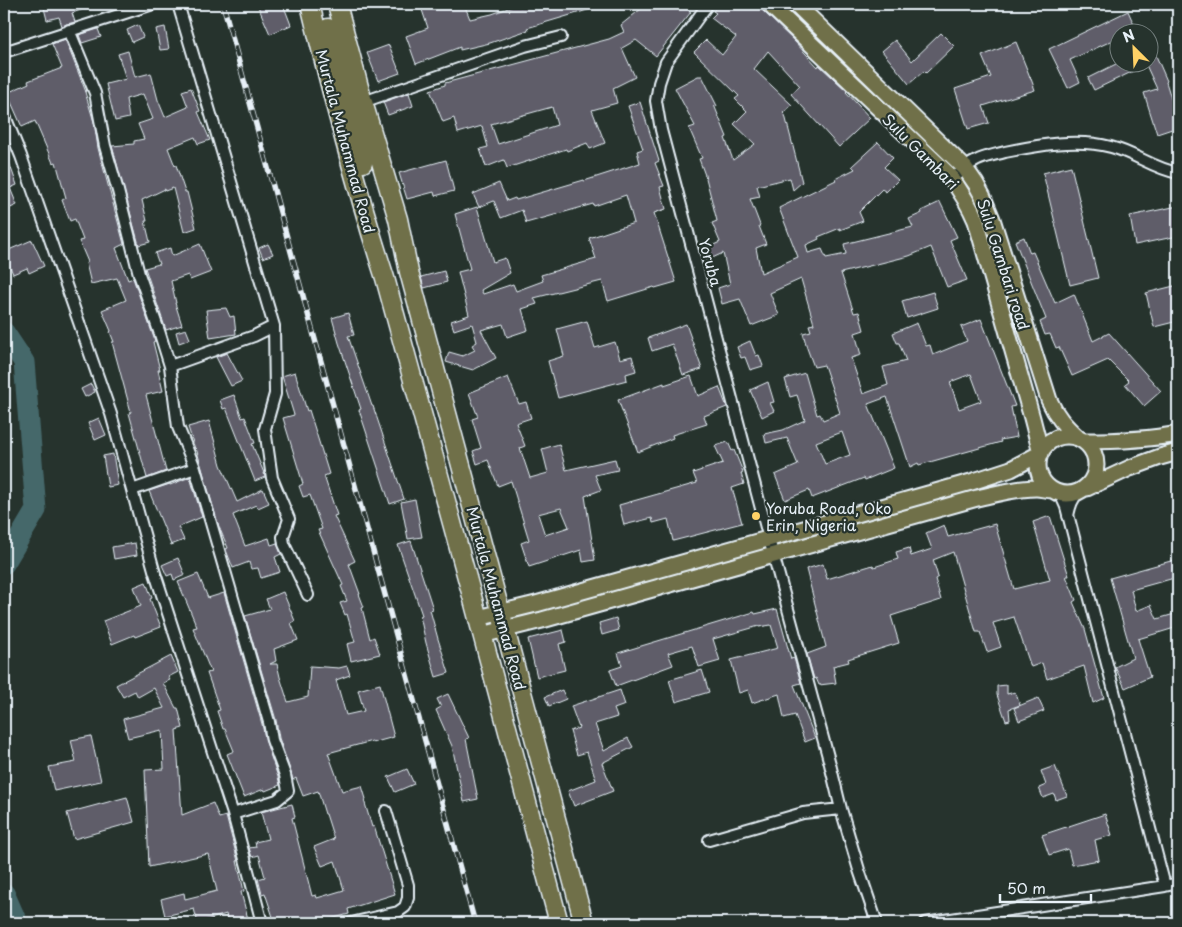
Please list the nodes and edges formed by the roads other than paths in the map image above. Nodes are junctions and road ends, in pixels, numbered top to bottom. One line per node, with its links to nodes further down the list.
1 (153, 4): 10 (street)
2 (178, 4): 21 (street)
3 (310, 4): 20 (highway, Murtala Muhammad Road)
4 (322, 4): 15 (highway, Murtala Muhammad Road)
5 (330, 4): 15 (highway, Murtala Muhammad Road)
6 (337, 4): 13 (highway, Murtala Muhammad Road)
7 (708, 4): 32 (street, Yoruba)
8 (769, 4): 18 (main road, Sulu Gambari)
9 (796, 4): 16 (main road, Sulu Gambari road)
10 (69, 30): 12 (street); 22 (street)
11 (561, 37): 13 (street)
12 (4, 52)
13 (363, 102): 19 (highway, Murtala Muhammad Road)
14 (4, 114): 28 (street)
15 (366, 158): 19 (highway, Murtala Muhammad Road); 20 (highway, Murtala Muhammad Road)
16 (965, 168): 17 (street); 18 (street); 24 (main road, Sulu Gambari road)
17 (1178, 173)
18 (952, 180): 26 (main road, Sulu Gambari)
19 (409, 272): 35 (highway, Murtala Muhammad Road)
20 (385, 278): 36 (highway, Murtala Muhammad Road)
21 (274, 326): 22 (street); 34 (street)
22 (170, 366): 27 (street)
23 (1178, 434): 24 (main road)
24 (1080, 439): 26 (main road); 29 (main road)
25 (1178, 452): 29 (main road)
26 (1041, 453): 30 (main road); 32 (main road)
27 (195, 468): 28 (street); 39 (street)
28 (132, 490): 39 (street)
29 (1082, 490): 30 (main road); 31 (street)
30 (1055, 492): 31 (street); 33 (main road)
31 (1068, 517): 42 (street)
32 (769, 540): 33 (street, Yoruba); 35 (main road)
33 (773, 556): 35 (main road); 37 (street, Yoruba)
34 (308, 595)
35 (503, 621): 36 (main road); 46 (highway, Murtala Muhammad Road)
36 (480, 626): 45 (highway, Murtala Muhammad Road)
37 (841, 809): 40 (street); 47 (street, Yoruba)
38 (386, 811): 44 (street)
39 (233, 814): 43 (street)
40 (709, 840)
41 (1178, 883): 42 (street)
42 (1165, 886): 48 (street)
43 (262, 923)
44 (351, 923)
45 (559, 923)
46 (584, 923)
47 (877, 923)
48 (925, 923)

